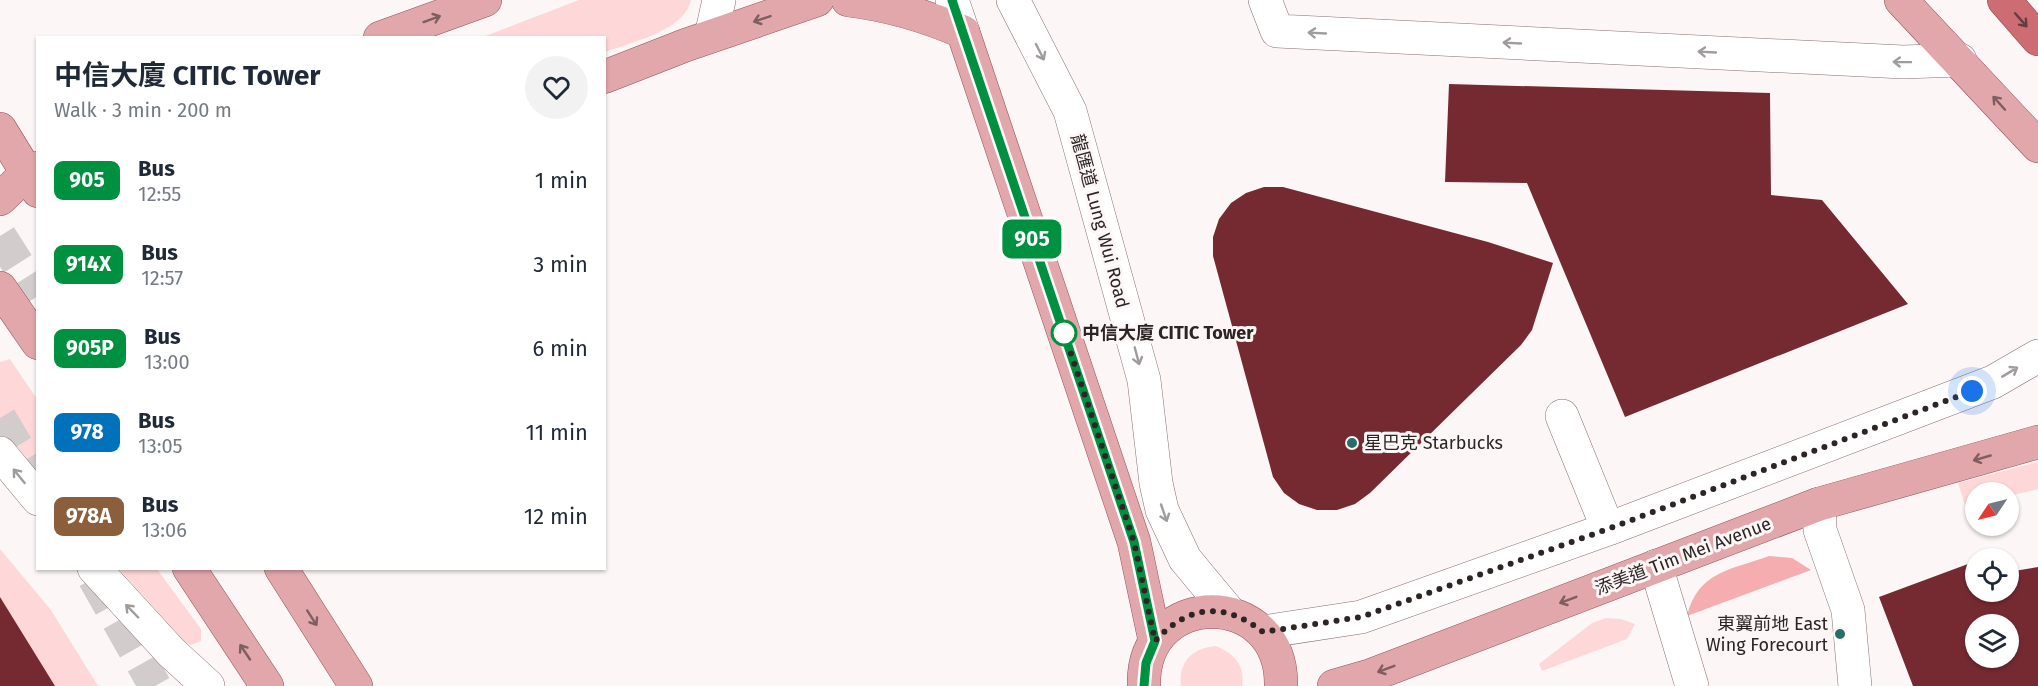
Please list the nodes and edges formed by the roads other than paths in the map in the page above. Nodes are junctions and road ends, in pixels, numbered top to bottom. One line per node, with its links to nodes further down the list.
1 (485, 0): 11 (main road, one-way to 1)
2 (719, 0): 12 (street)
3 (817, 0): 12 (main road, one-way to 12)
4 (848, 0): 10 (main road)
5 (952, 0): 10 (street)
6 (1013, 0): 33 (street, 龍匯道 Lung Wui Road, one-way to 33)
7 (1265, 0): 14 (street, one-way to 7)
8 (1901, 0): 14 (main road)
9 (2004, 0): 13 (highway, one-way to 13)
10 (963, 32): 35 (main road)
11 (386, 36)
12 (711, 36): 15 (main road)
13 (2038, 39)
14 (1960, 60): 17 (main road, one-way to 14)
15 (606, 76)
16 (0, 129): 18 (main road)
17 (2038, 146)
18 (34, 177): 19 (main road)
19 (0, 199)
20 (13, 303): 21 (main road)
21 (36, 340)
22 (2038, 356): 28 (street, one-way to 22)
23 (1562, 416): 28 (street)
24 (2038, 442): 27 (main road, 添美道 Tim Mei Avenue, one-way to 27)
25 (0, 453): 26 (street, one-way to 25)
26 (36, 497)
27 (1819, 504): 29 (main road, 添美道 Tim Mei Avenue); 43 (street)
28 (1608, 529): 34 (street)
29 (1656, 566): 41 (main road, 添美道 Tim Mei Avenue, one-way to 41); 42 (street)
30 (96, 570): 36 (street, one-way to 30)
31 (190, 570): 37 (main road, one-way to 31)
32 (282, 570): 38 (main road, one-way to 38)
33 (1229, 612): 34 (main road, 龍匯道 Lung Wui Road); 35 (main road, 龍匯道 Lung Wui Road)
34 (1263, 632): 40 (main road, 龍匯道 Lung Wui Road)
35 (1155, 641): 39 (main road, 龍匯道 Lung Wui Road)
36 (208, 686)
37 (267, 686)
38 (356, 686)
39 (1144, 686)
40 (1281, 686)
41 (1334, 686)
42 (1692, 686)
43 (1855, 686)

